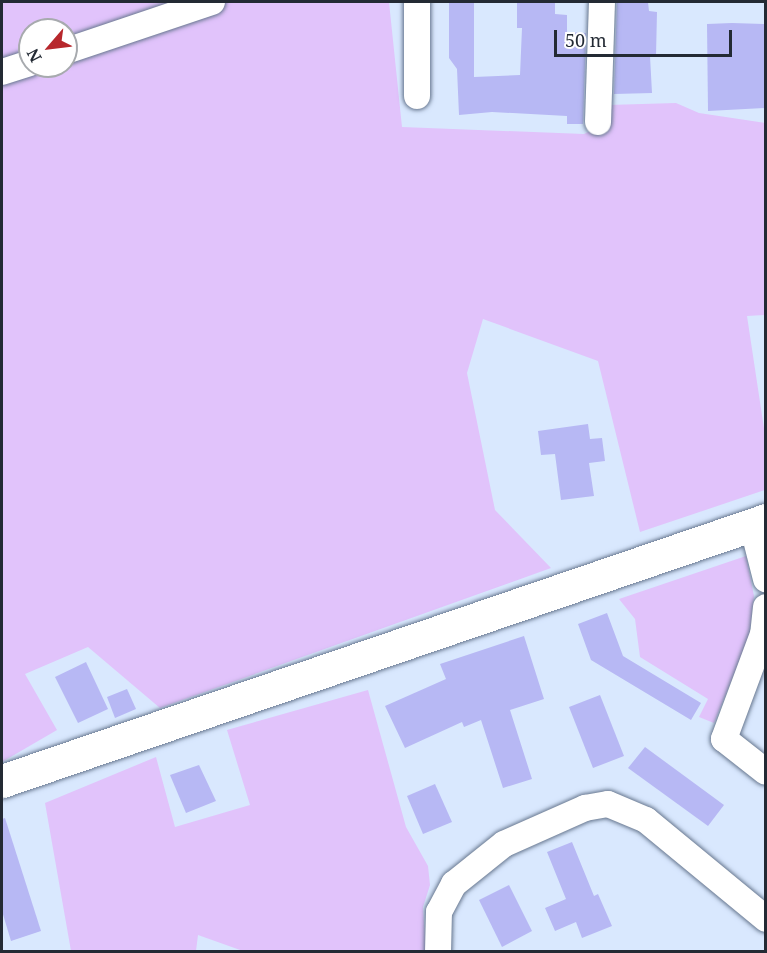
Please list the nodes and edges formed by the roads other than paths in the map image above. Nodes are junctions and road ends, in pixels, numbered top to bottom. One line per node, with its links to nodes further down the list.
1 (212, 2): 4 (street)
2 (417, 2): 7 (street)
3 (602, 2): 8 (street)
4 (78, 47)
5 (18, 67): 6 (street)
6 (2, 72)
7 (417, 96)
8 (598, 122)
9 (759, 522): 10 (street); 13 (street)
10 (765, 579)
11 (765, 607): 12 (street)
12 (765, 771)
13 (2, 781)
14 (765, 919): 15 (street)
15 (438, 951)

